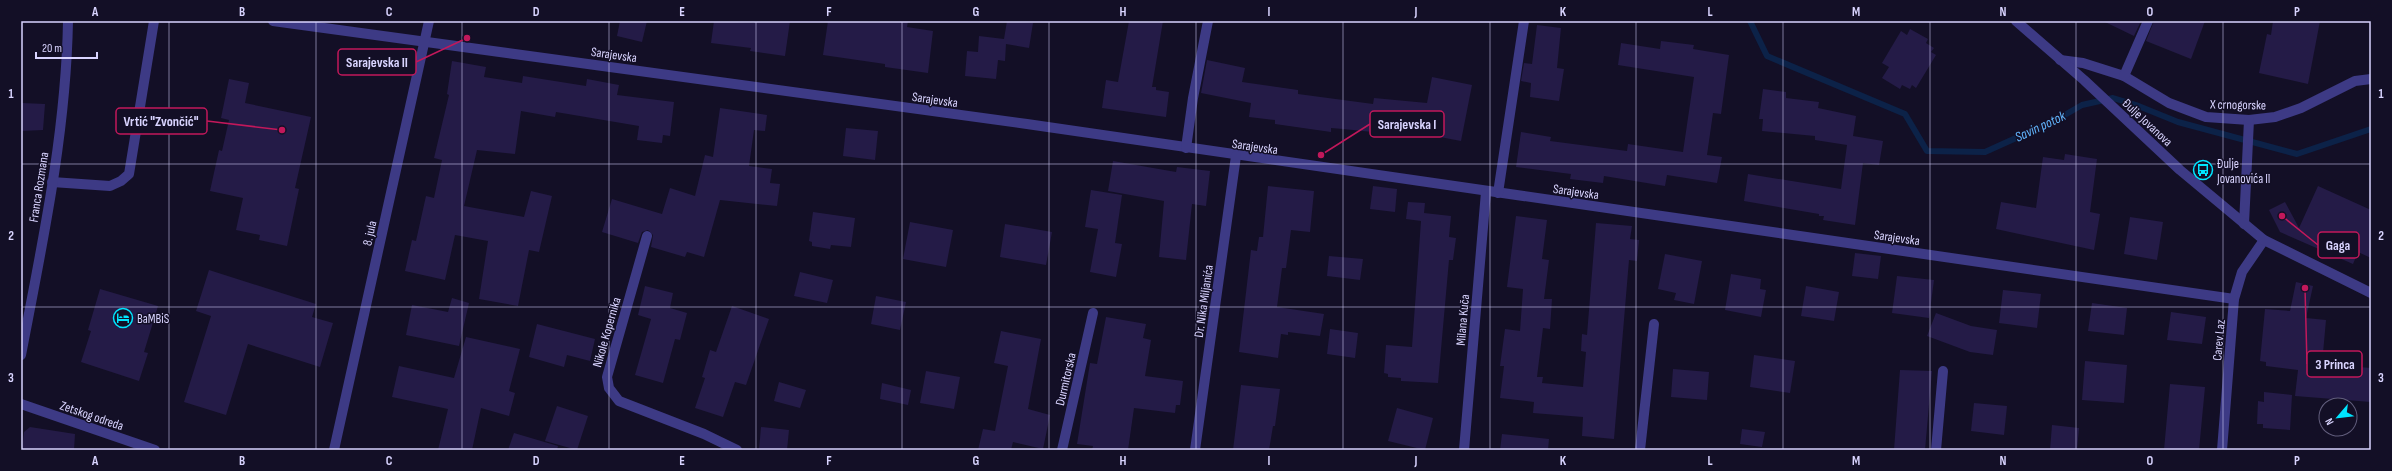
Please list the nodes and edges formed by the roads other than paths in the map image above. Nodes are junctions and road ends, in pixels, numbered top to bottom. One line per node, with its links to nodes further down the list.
1 (68, 21): 16 (street, Franca Rozmana)
2 (154, 21): 16 (street)
3 (273, 21): 9 (street, Sarajevska)
4 (429, 21): 9 (street, 8. jula)
5 (1208, 21): 14 (street)
6 (1524, 21): 18 (street)
7 (2016, 21): 10 (street, Đulje Jovanova)
8 (2148, 21): 11 (street)
9 (424, 41): 14 (street, Sarajevska); 30 (street, 8. jula)
10 (2060, 60): 11 (street, X crnogorske); 19 (street, Đulje Jovanova)
11 (2124, 76): 13 (street, X crnogorske)
12 (2371, 79): 13 (street, X crnogorske)
13 (2249, 120): 19 (street)
14 (1186, 148): 15 (street, Sarajevska)
15 (1236, 156): 17 (street, Sarajevska); 33 (street, Dr. Nika Miljanića)
16 (52, 182): 26 (street, Franca Rozmana)
17 (1486, 192): 18 (street, Sarajevska); 34 (street, Milana Kuča)
18 (1498, 193): 23 (street, Sarajevska)
19 (2244, 224): 21 (street, Đulje Jovanova)
20 (647, 236): 31 (street, Nikole Kopernika)
21 (2264, 240): 22 (street, Đulje Jovanova); 23 (street, Carev Laz)
22 (2371, 293)
23 (2234, 299): 37 (street, Carev Laz)
24 (1093, 313): 32 (street, Durmitorska)
25 (1654, 324): 35 (street)
26 (21, 355)
27 (1943, 371): 36 (street)
28 (21, 404): 29 (street, Zetskog odreda)
29 (155, 450)
30 (334, 450)
31 (737, 450)
32 (1062, 450)
33 (1195, 450)
34 (1464, 450)
35 (1640, 450)
36 (1936, 450)
37 (2222, 450)

